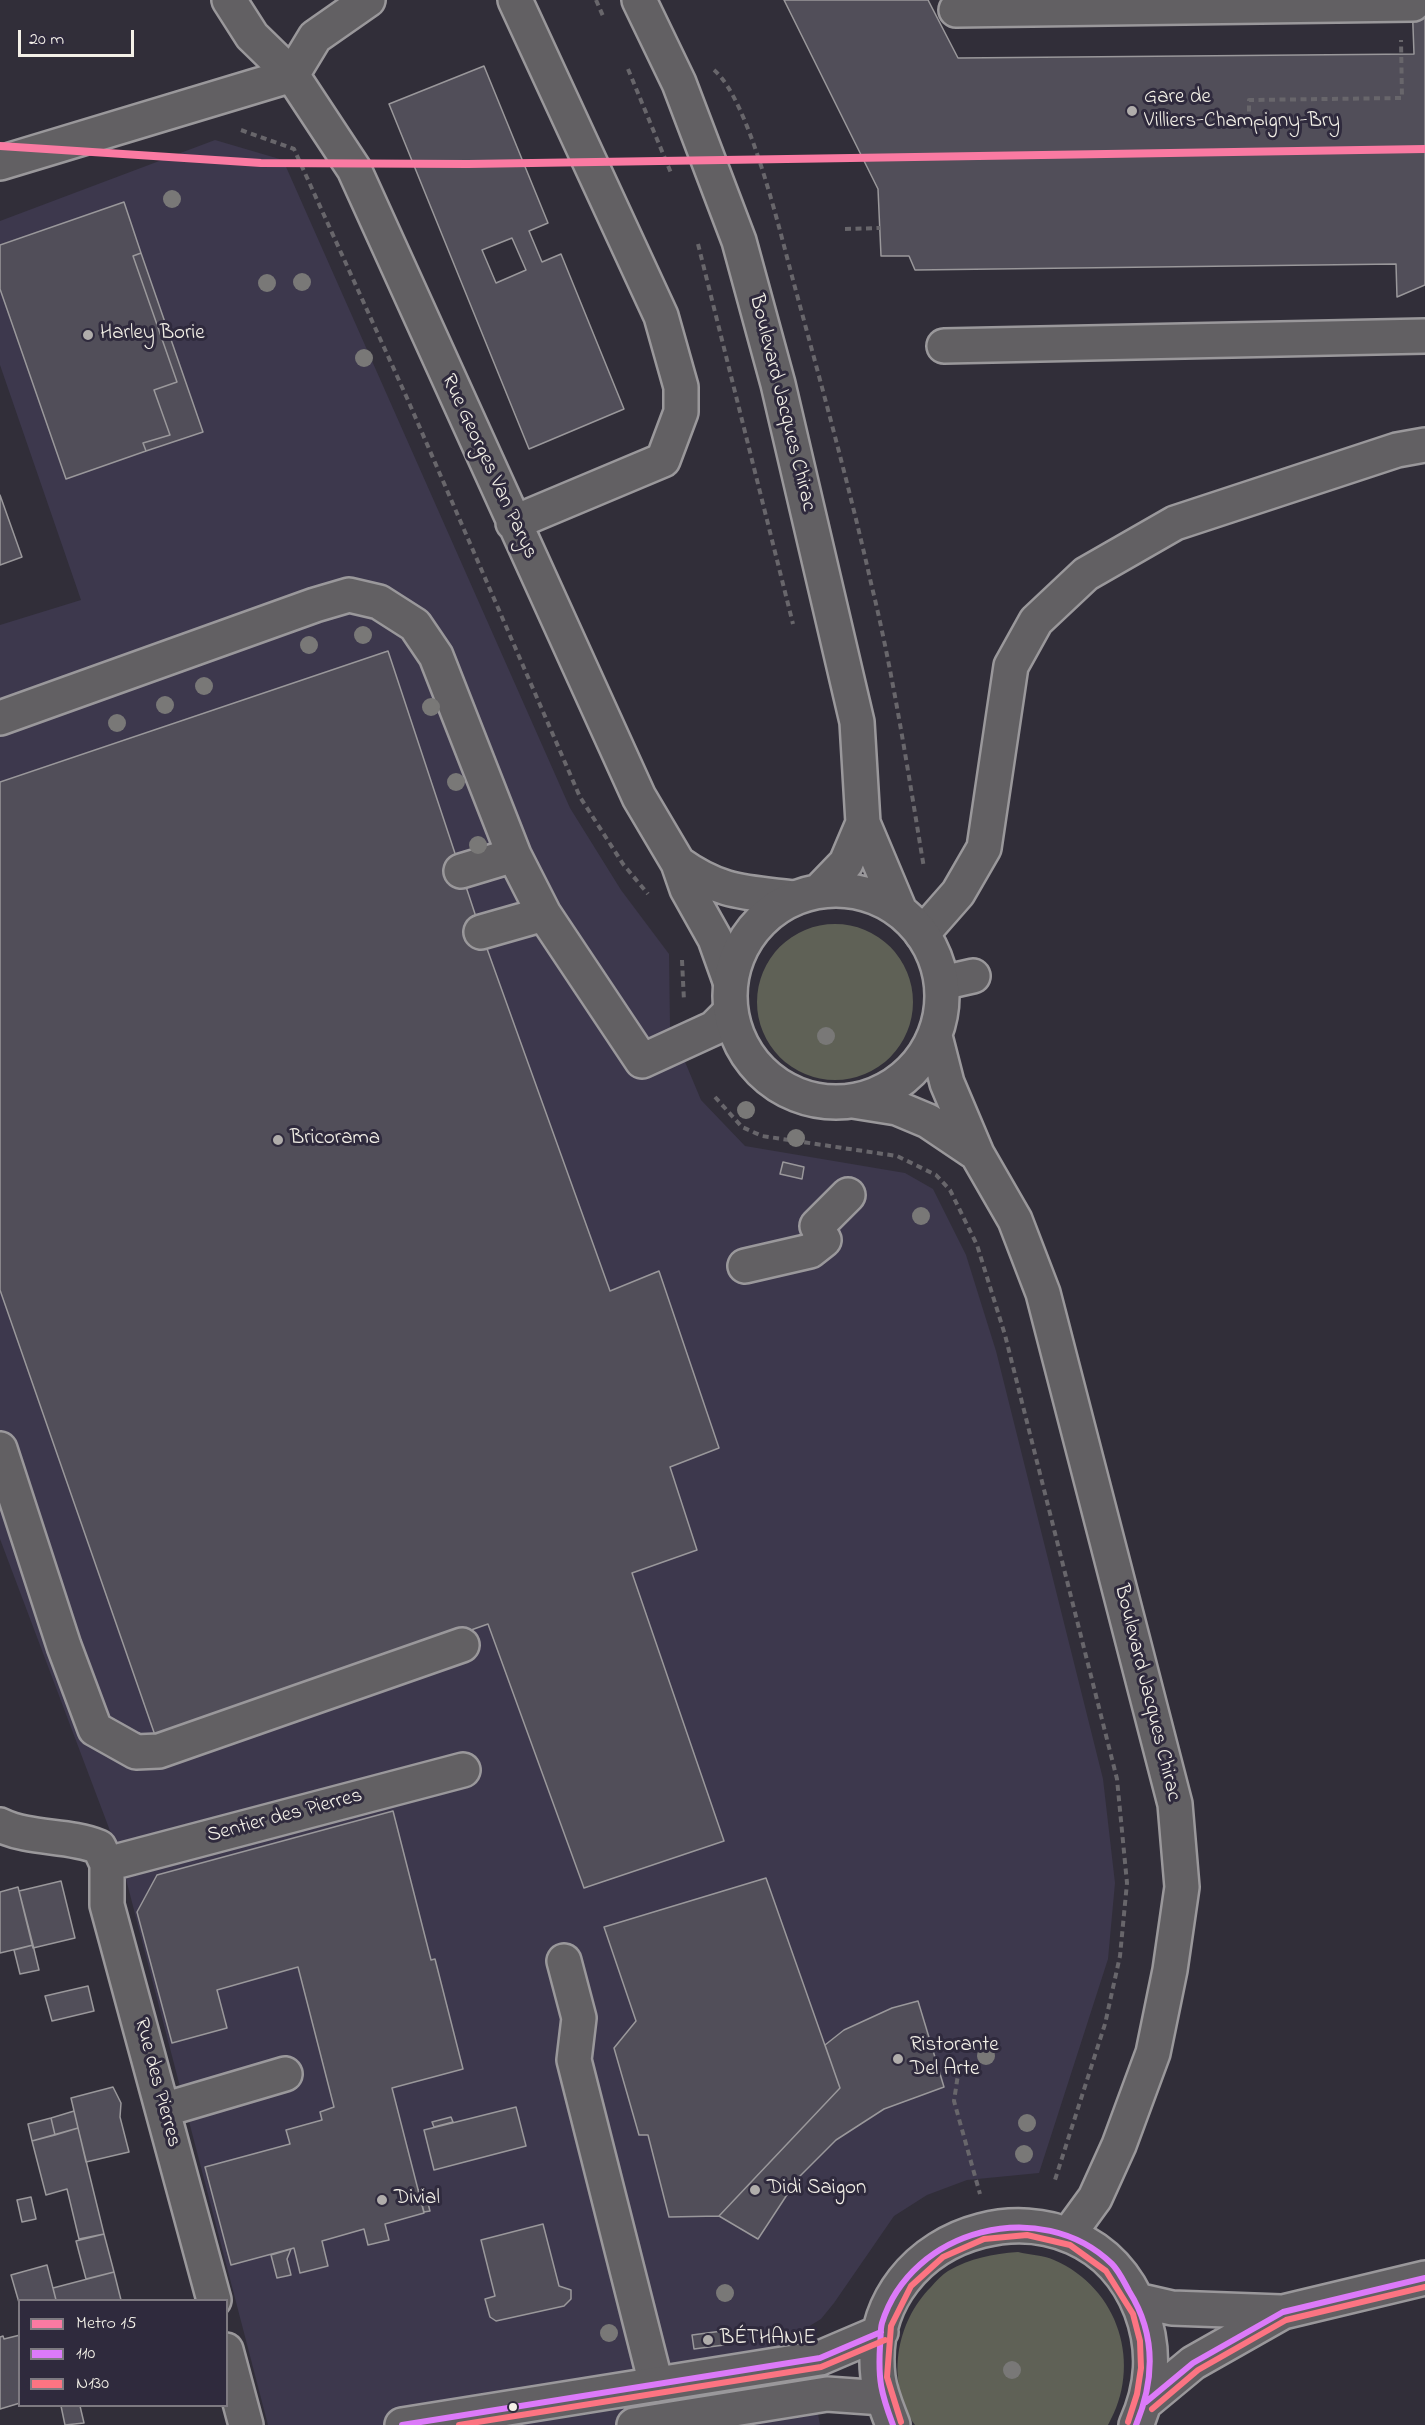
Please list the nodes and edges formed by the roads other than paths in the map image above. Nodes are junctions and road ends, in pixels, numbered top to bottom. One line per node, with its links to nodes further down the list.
1 (229, 0): 7 (main road, Rue Georges Van Parys)
2 (368, 0): 7 (main road)
3 (515, 0): 12 (main road)
4 (639, 0): 14 (main road, Boulevard Jacques Chirac)
5 (1407, 4): 6 (main road)
6 (956, 9)
7 (292, 75): 8 (main road); 12 (main road, Rue Georges Van Parys)
8 (0, 163)
9 (1425, 336): 10 (main road)
10 (944, 346)
11 (1425, 445): 20 (main road)
12 (513, 523): 16 (main road, Rue Georges Van Parys)
13 (0, 718): 15 (main road)
14 (863, 823): 18 (main road, Boulevard Jacques Chirac); 20 (main road, Boulevard Jacques Chirac)
15 (514, 855): 17 (main road); 19 (main road)
16 (678, 863): 18 (main road, Rue Georges Van Parys); 22 (main road, Rue Georges Van Parys)
17 (461, 871)
18 (807, 895): 20 (main road); 22 (main road, Boulevard Jacques Chirac)
19 (544, 914): 21 (main road); 22 (main road)
20 (911, 923): 23 (main road, Boulevard Jacques Chirac)
21 (481, 932)
22 (730, 997): 24 (main road, Boulevard Jacques Chirac)
23 (935, 1036): 24 (main road, Boulevard Jacques Chirac); 25 (main road, Boulevard Jacques Chirac)
24 (853, 1101): 25 (main road, Boulevard Jacques Chirac)
25 (977, 1154): 36 (main road, Boulevard Jacques Chirac)
26 (848, 1196): 27 (main road)
27 (745, 1266)
28 (0, 1449): 29 (main road)
29 (462, 1645)
30 (463, 1770): 32 (main road, Sentier des Pierres)
31 (0, 1825): 32 (main road)
32 (106, 1864): 35 (main road, Rue des Pierres)
33 (564, 1961): 43 (main road)
34 (285, 2074): 35 (main road)
35 (163, 2110): 38 (main road, Rue des Pierres)
36 (1068, 2235): 39 (main road); 41 (main road)
37 (1425, 2278): 40 (main road)
38 (212, 2299)
39 (1137, 2300): 40 (main road); 45 (main road)
40 (1282, 2312): 45 (main road)
41 (881, 2332): 43 (main road); 44 (main road)
42 (228, 2358): 46 (main road)
43 (656, 2384): 47 (main road)
44 (888, 2412): 48 (main road)
45 (1141, 2414)
46 (246, 2425)
47 (402, 2425)
48 (634, 2425)

